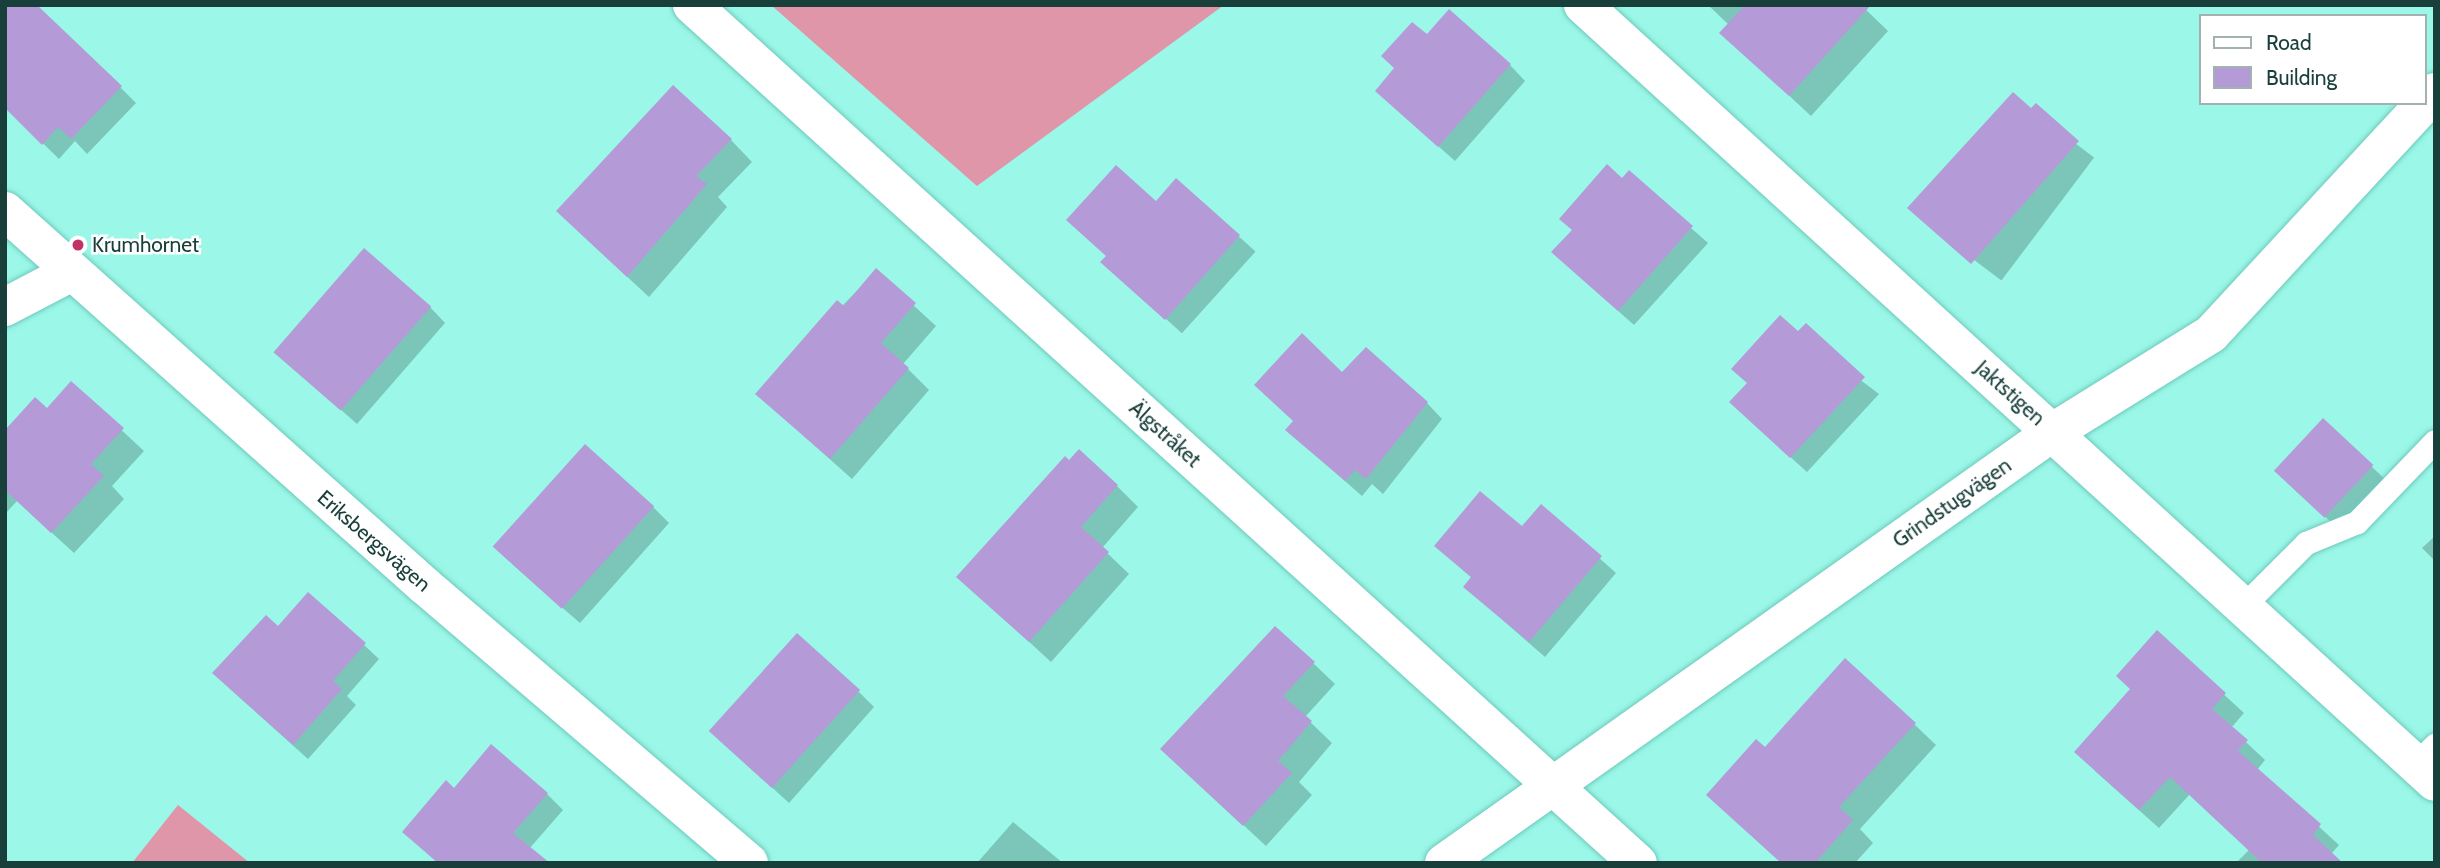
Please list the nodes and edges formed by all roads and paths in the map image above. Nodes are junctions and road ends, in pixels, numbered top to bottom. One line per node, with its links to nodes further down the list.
1 (692, 5): 11 (street, Älgstråket)
2 (1583, 5): 7 (street, Jaktstigen)
3 (2423, 105): 7 (street, Grindstugvägen)
4 (5, 211): 5 (street, Eriksbergsvägen)
5 (70, 272): 6 (street); 12 (street, Eriksbergsvägen)
6 (5, 307)
7 (2053, 432): 9 (street, Jaktstigen); 11 (street, Grindstugvägen)
8 (2435, 441): 9 (lane)
9 (2242, 607): 10 (street, Jaktstigen)
10 (2428, 764)
11 (1553, 785): 13 (street, Grindstugvägen); 14 (street, Älgstråket)
12 (749, 863)
13 (1444, 863)
14 (1638, 863)

